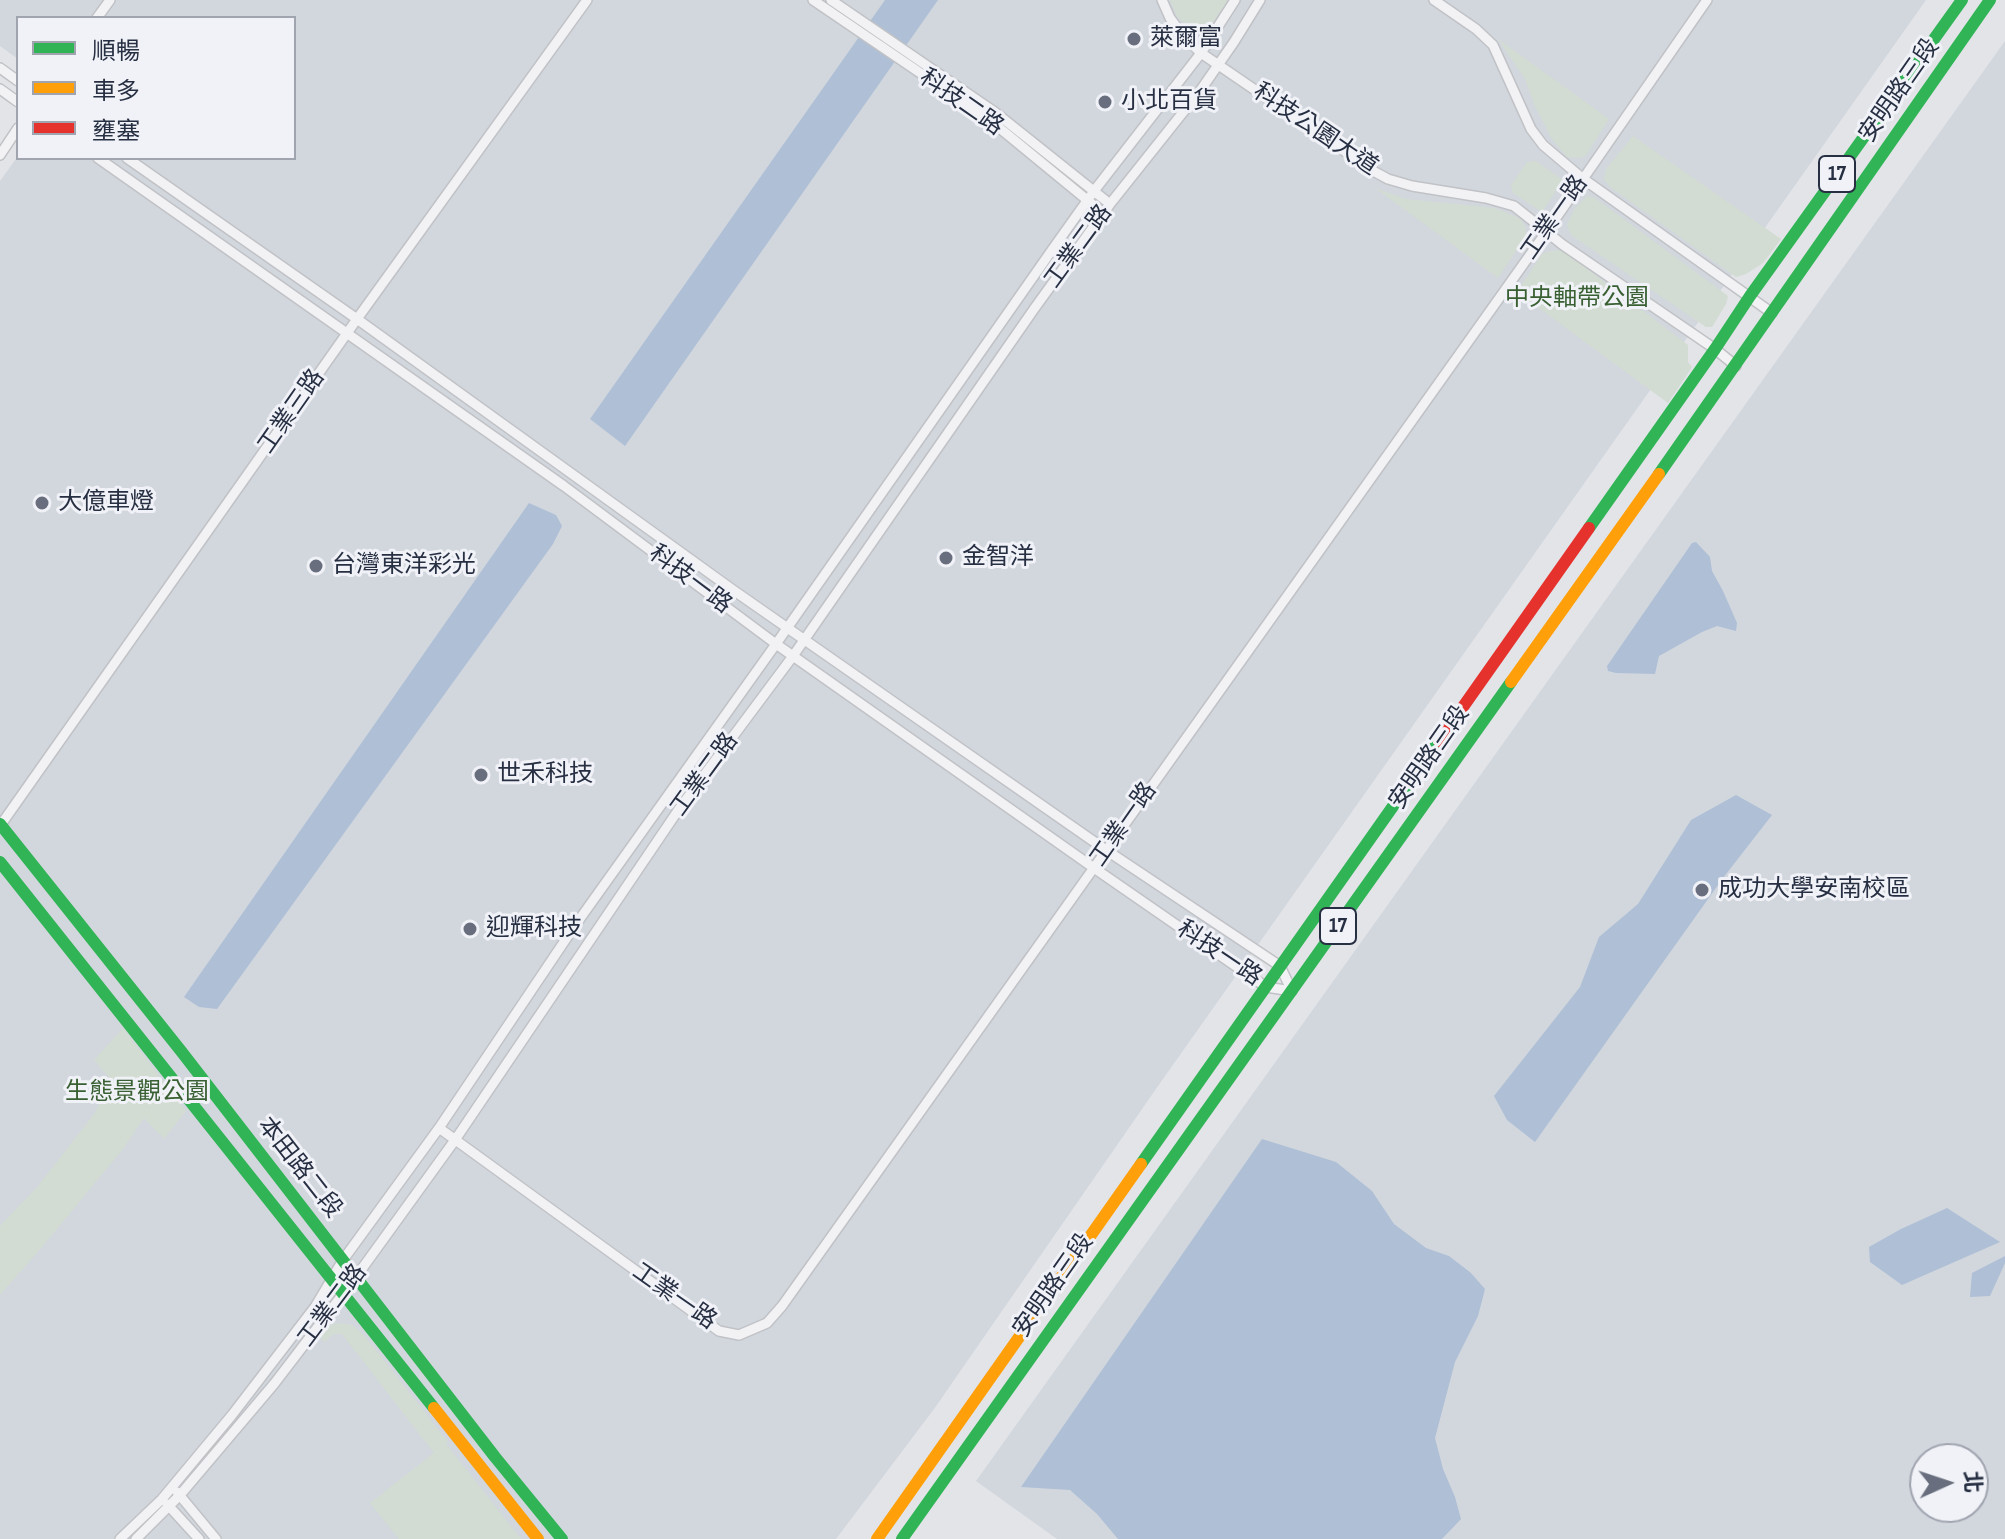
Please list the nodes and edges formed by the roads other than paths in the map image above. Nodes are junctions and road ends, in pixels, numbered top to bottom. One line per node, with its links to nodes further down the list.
1 (587, 0): 24 (street, 工業三路)
2 (813, 0): 18 (street, 科技二路)
3 (831, 0): 18 (street, 科技二路)
4 (1162, 0): 11 (street, 科技公園大道)
5 (1235, 0): 11 (street, 工業二路)
6 (1260, 0): 12 (street, 工業二路)
7 (1434, 0): 17 (street)
8 (1707, 0): 17 (street, 工業一路)
9 (1962, 0): 22 (main road, 安明路三段 / 17)
10 (1990, 0): 23 (main road, 安明路三段 / 17)
11 (1201, 53): 12 (street, 科技公園大道); 18 (street, 工業二路)
12 (1218, 64): 19 (street, 工業二路); 21 (street, 科技公園大道)
13 (16, 131): 14 (street)
14 (0, 155)
15 (101, 160): 25 (street, 科技一路)
16 (130, 160): 24 (street, 科技一路)
17 (1582, 178): 21 (street, 工業一路); 22 (street)
18 (1091, 195): 19 (street, 科技二路); 20 (street, 科技二路); 28 (street, 工業二路)
19 (1110, 204): 20 (street, 工業二路)
20 (1103, 213): 29 (street, 工業二路)
21 (1547, 231): 26 (street, 科技公園大道); 33 (street, 工業一路)
22 (1750, 296): 23 (street); 26 (main road, 安明路三段 / 17)
23 (1772, 313): 27 (main road, 安明路三段 / 17)
24 (357, 319): 25 (street, 工業三路); 28 (street, 科技一路)
25 (347, 334): 30 (street, 科技一路); 32 (street, 工業三路)
26 (1715, 349): 27 (street, 科技公園大道); 36 (main road, 安明路三段 / 17)
27 (1736, 366): 38 (main road, 安明路三段 / 17)
28 (787, 627): 29 (street, 科技一路); 30 (street, 工業二路)
29 (805, 639): 31 (street, 工業二路); 33 (street, 科技一路)
30 (776, 644): 31 (street, 科技一路); 39 (street, 工業二路)
31 (793, 656): 35 (street, 科技一路); 40 (street, 工業二路)
32 (0, 825): 41 (main road, 本田路二段)
33 (1106, 850): 35 (street, 工業一路); 36 (street, 科技一路)
34 (0, 862): 43 (main road, 本田路二段)
35 (1094, 868): 37 (street, 科技一路); 40 (street, 工業一路)
36 (1280, 966): 37 (main road, 安明路三段 / 17); 38 (street, 科技一路)
37 (1266, 987): 38 (street, 科技一路); 56 (main road, 安明路三段 / 17)
38 (1292, 991): 57 (main road, 安明路三段 / 17)
39 (439, 1128): 40 (street, 工業一路); 41 (street, 工業二路)
40 (455, 1140): 42 (street, 工業二路)
41 (343, 1260): 42 (main road, 本田路二段); 43 (street, 工業二路)
42 (356, 1277): 44 (street, 工業二路); 55 (main road, 本田路二段)
43 (331, 1280): 44 (main road, 本田路二段); 45 (street, 工業二路)
44 (343, 1294): 46 (street, 工業二路); 54 (main road, 本田路二段)
45 (234, 1412): 46 (street); 47 (street, 工業二路)
46 (243, 1421): 48 (street, 工業二路)
47 (172, 1487): 48 (street); 49 (street, 工業二路)
48 (180, 1495): 49 (street, 工業二路); 53 (street)
49 (165, 1503): 50 (street, 工業二路); 51 (street, 工業二路); 52 (street)
50 (120, 1539)
51 (136, 1539)
52 (199, 1539)
53 (216, 1539)
54 (538, 1539)
55 (562, 1539)
56 (877, 1539)
57 (902, 1539)

